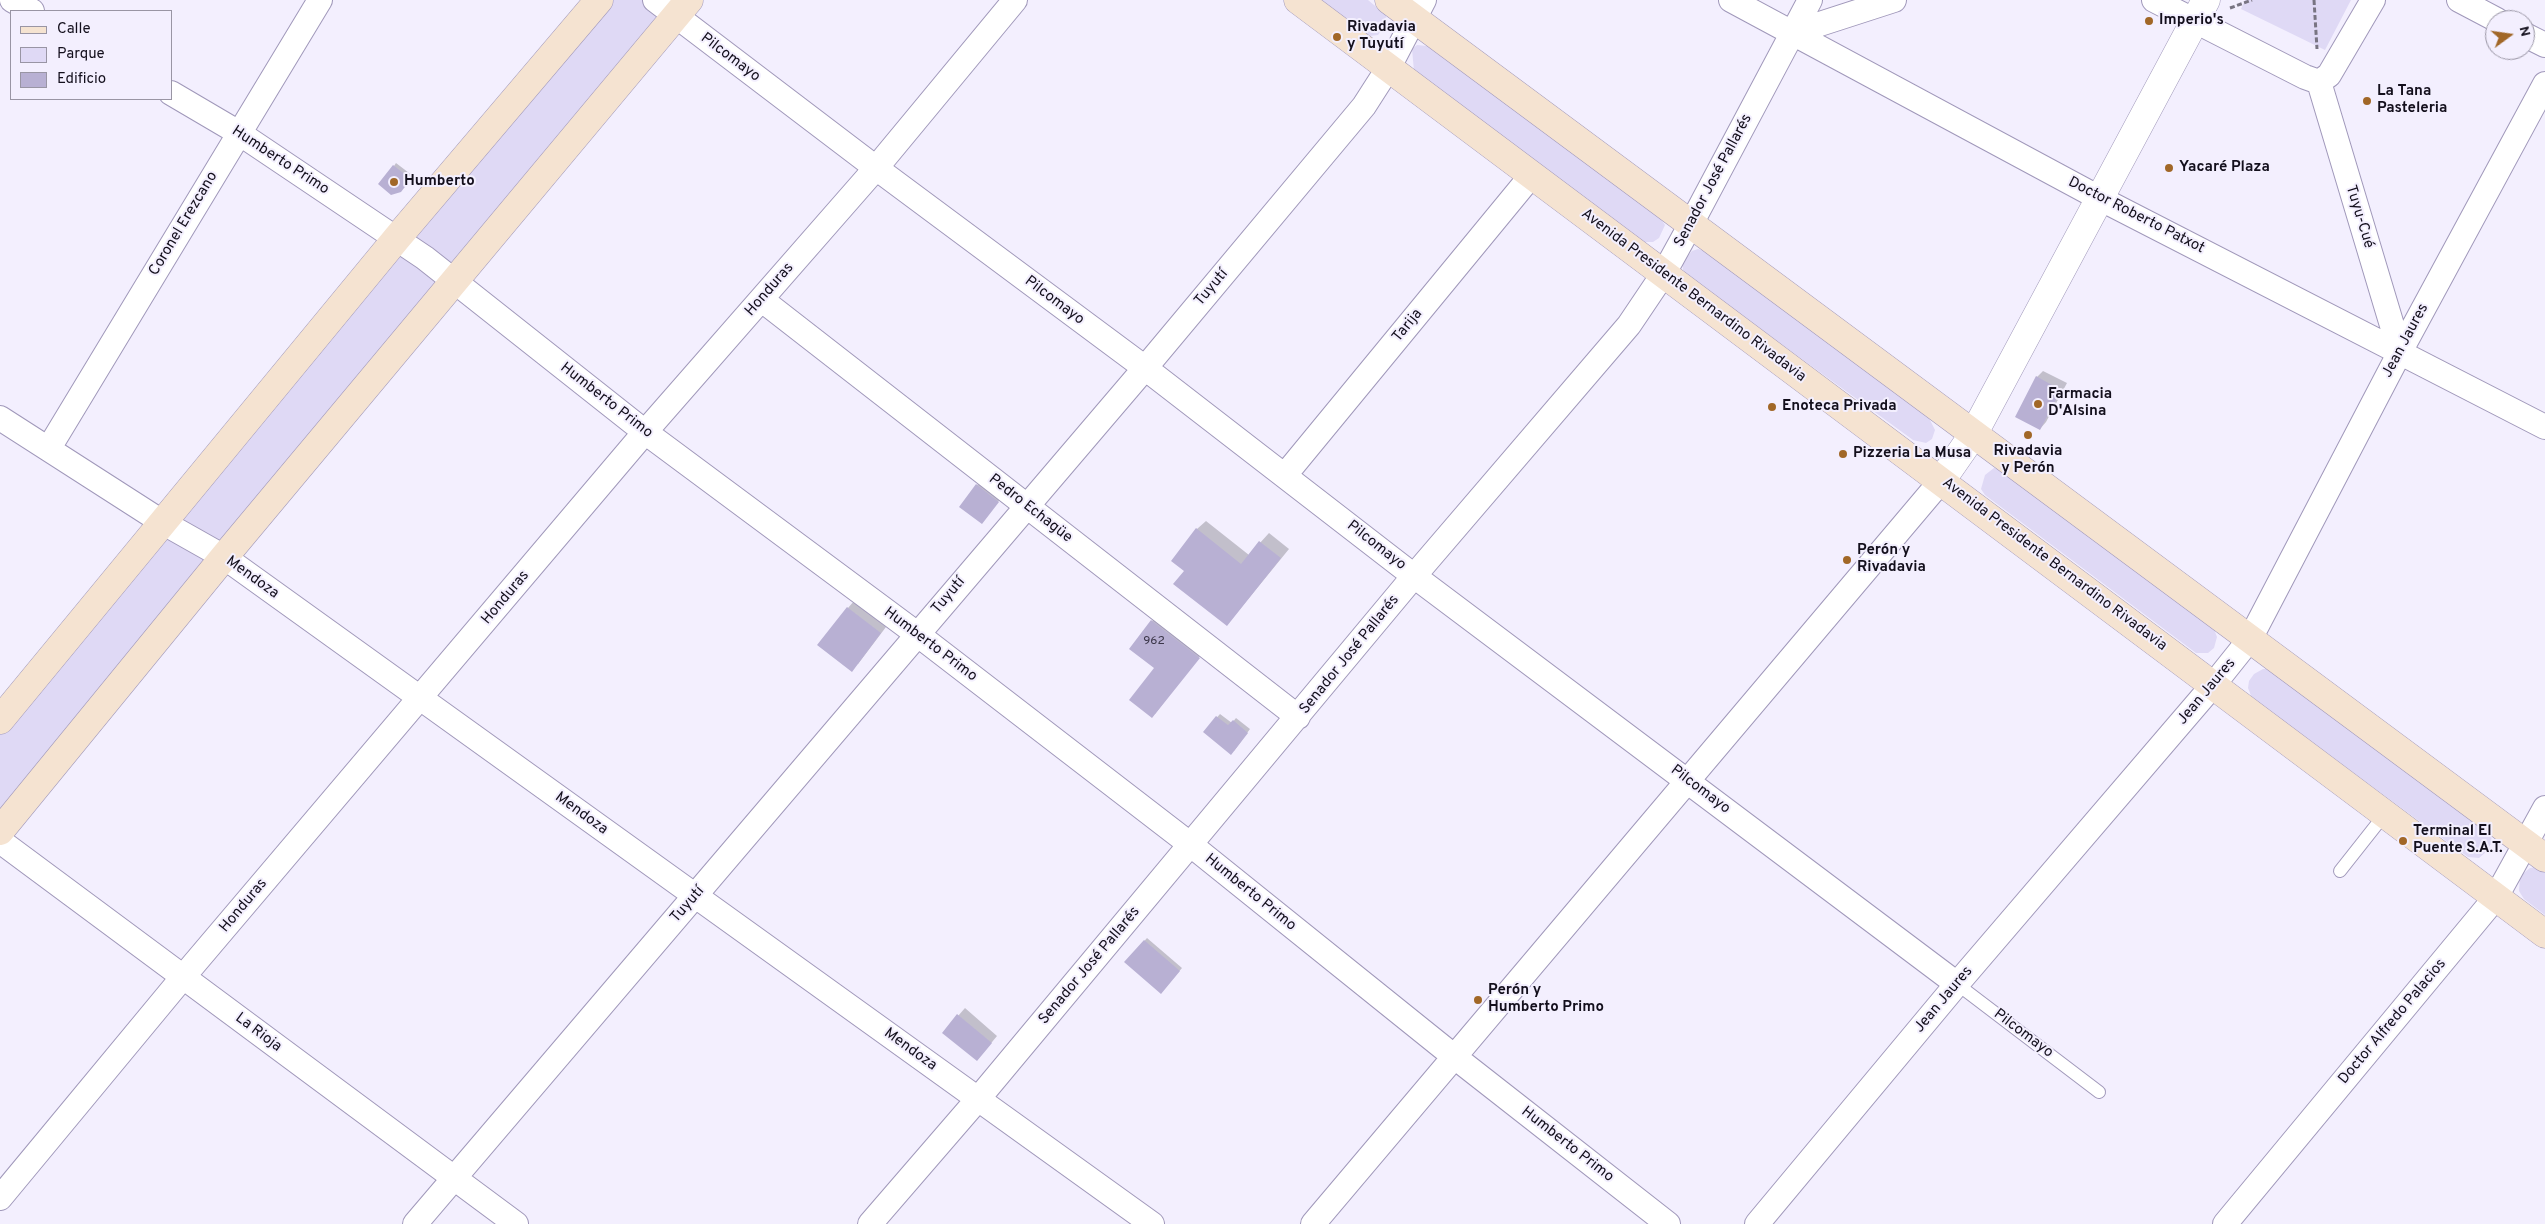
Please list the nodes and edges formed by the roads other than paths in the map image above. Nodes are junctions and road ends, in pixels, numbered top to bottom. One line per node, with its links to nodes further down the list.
1 (12, 0): 15 (street)
2 (320, 0): 23 (street, Coronel Erezcano)
3 (598, 0): 28 (main road)
4 (1015, 0): 24 (street, Honduras)
5 (1298, 0): 19 (main road, Avenida Presidente Bernardino Rivadavia)
6 (1389, 0): 14 (main road)
7 (1731, 0): 18 (street, Doctor Roberto Patxot)
8 (1810, 0): 18 (street, Senador José Pallarés)
9 (1894, 0): 18 (street)
10 (2154, 0): 16 (street)
11 (2373, 0): 20 (street)
12 (2459, 0): 17 (street)
13 (673, 5): 24 (street, Pilcomayo); 30 (main road)
14 (1419, 9): 19 (street, Tuyutí); 27 (main road)
15 (30, 10)
16 (2201, 10): 20 (street); 26 (street)
17 (2485, 14)
18 (1792, 33): 26 (street, Doctor Roberto Patxot); 27 (street, Senador José Pallarés)
19 (1389, 67): 25 (main road, Avenida Presidente Bernardino Rivadavia); 33 (street, Tuyutí)
20 (2319, 82): 32 (street, Tuyu-Cué)
21 (2545, 84): 32 (street, Jean Jaures)
22 (172, 94): 23 (street, Humberto Primo)
23 (239, 133): 28 (street, Humberto Primo); 38 (street, Coronel Erezcano)
24 (876, 168): 31 (street, Honduras); 33 (street, Pilcomayo)
25 (1531, 176): 29 (main road, Avenida Presidente Bernardino Rivadavia); 39 (street, Tarija)
26 (2101, 199): 32 (street, Doctor Roberto Patxot); 37 (street)
27 (1691, 224): 29 (street, Senador José Pallarés); 37 (main road)
28 (397, 238): 30 (street, Humberto Primo); 42 (main road)
29 (1664, 273): 40 (main road, Avenida Presidente Bernardino Rivadavia); 44 (street, Senador José Pallarés)
30 (455, 282): 36 (street, Humberto Primo); 43 (main road)
31 (762, 300): 36 (street, Honduras); 41 (street, Pedro Echagüe)
32 (2400, 352): 35 (street, Doctor Roberto Patxot); 46 (street, Jean Jaures)
33 (1144, 368): 39 (street, Pilcomayo); 41 (street, Tuyutí)
34 (0, 418): 38 (street, Mendoza)
35 (2545, 427)
36 (645, 432): 45 (street, Humberto Primo); 48 (street, Honduras)
37 (1974, 435): 40 (street); 46 (main road)
38 (49, 448): 42 (street, Mendoza)
39 (1285, 475): 44 (street, Pilcomayo)
40 (1941, 481): 47 (main road, Avenida Presidente Bernardino Rivadavia); 51 (street)
41 (1026, 505): 45 (street, Tuyutí); 49 (street, Pedro Echagüe)
42 (162, 522): 43 (street, Mendoza); 50 (main road)
43 (224, 557): 48 (street, Mendoza); 54 (main road)
44 (1414, 576): 49 (street, Senador José Pallarés); 51 (street, Pilcomayo)
45 (917, 634): 56 (street, Humberto Primo); 59 (street, Tuyutí)
46 (2250, 639): 47 (street, Jean Jaures); 57 (main road)
47 (2214, 684): 53 (main road, Avenida Presidente Bernardino Rivadavia); 63 (street, Jean Jaures)
48 (421, 699): 59 (street, Mendoza); 62 (street, Honduras)
49 (1298, 717): 56 (street, Senador José Pallarés)
50 (0, 720)
51 (1687, 781): 63 (street, Pilcomayo); 64 (street)
52 (2545, 808): 57 (street, Doctor Alfredo Palacios)
53 (2385, 814): 58 (lane); 60 (main road, Avenida Presidente Bernardino Rivadavia)
54 (0, 831)
55 (0, 841): 62 (street, La Rioja)
56 (1191, 845): 64 (street, Humberto Primo); 66 (street, Senador José Pallarés)
57 (2535, 851): 60 (street, Doctor Alfredo Palacios)
58 (2340, 871)
59 (696, 896): 66 (street, Mendoza); 67 (street, Tuyutí)
60 (2496, 897): 61 (main road, Avenida Presidente Bernardino Rivadavia); 76 (street, Doctor Alfredo Palacios)
61 (2545, 934)
62 (183, 977): 67 (street, La Rioja); 68 (street, Honduras)
63 (1957, 984): 65 (lane, Pilcomayo); 75 (street, Jean Jaures)
64 (1456, 1058): 73 (street); 74 (street, Humberto Primo)
65 (2099, 1092)
66 (978, 1099): 71 (street, Senador José Pallarés); 72 (street, Mendoza)
67 (454, 1178): 69 (street, Tuyutí); 70 (street, La Rioja)
68 (0, 1198)
69 (415, 1224)
70 (516, 1224)
71 (870, 1224)
72 (1152, 1224)
73 (1313, 1224)
74 (1668, 1224)
75 (1757, 1224)
76 (2225, 1224)

